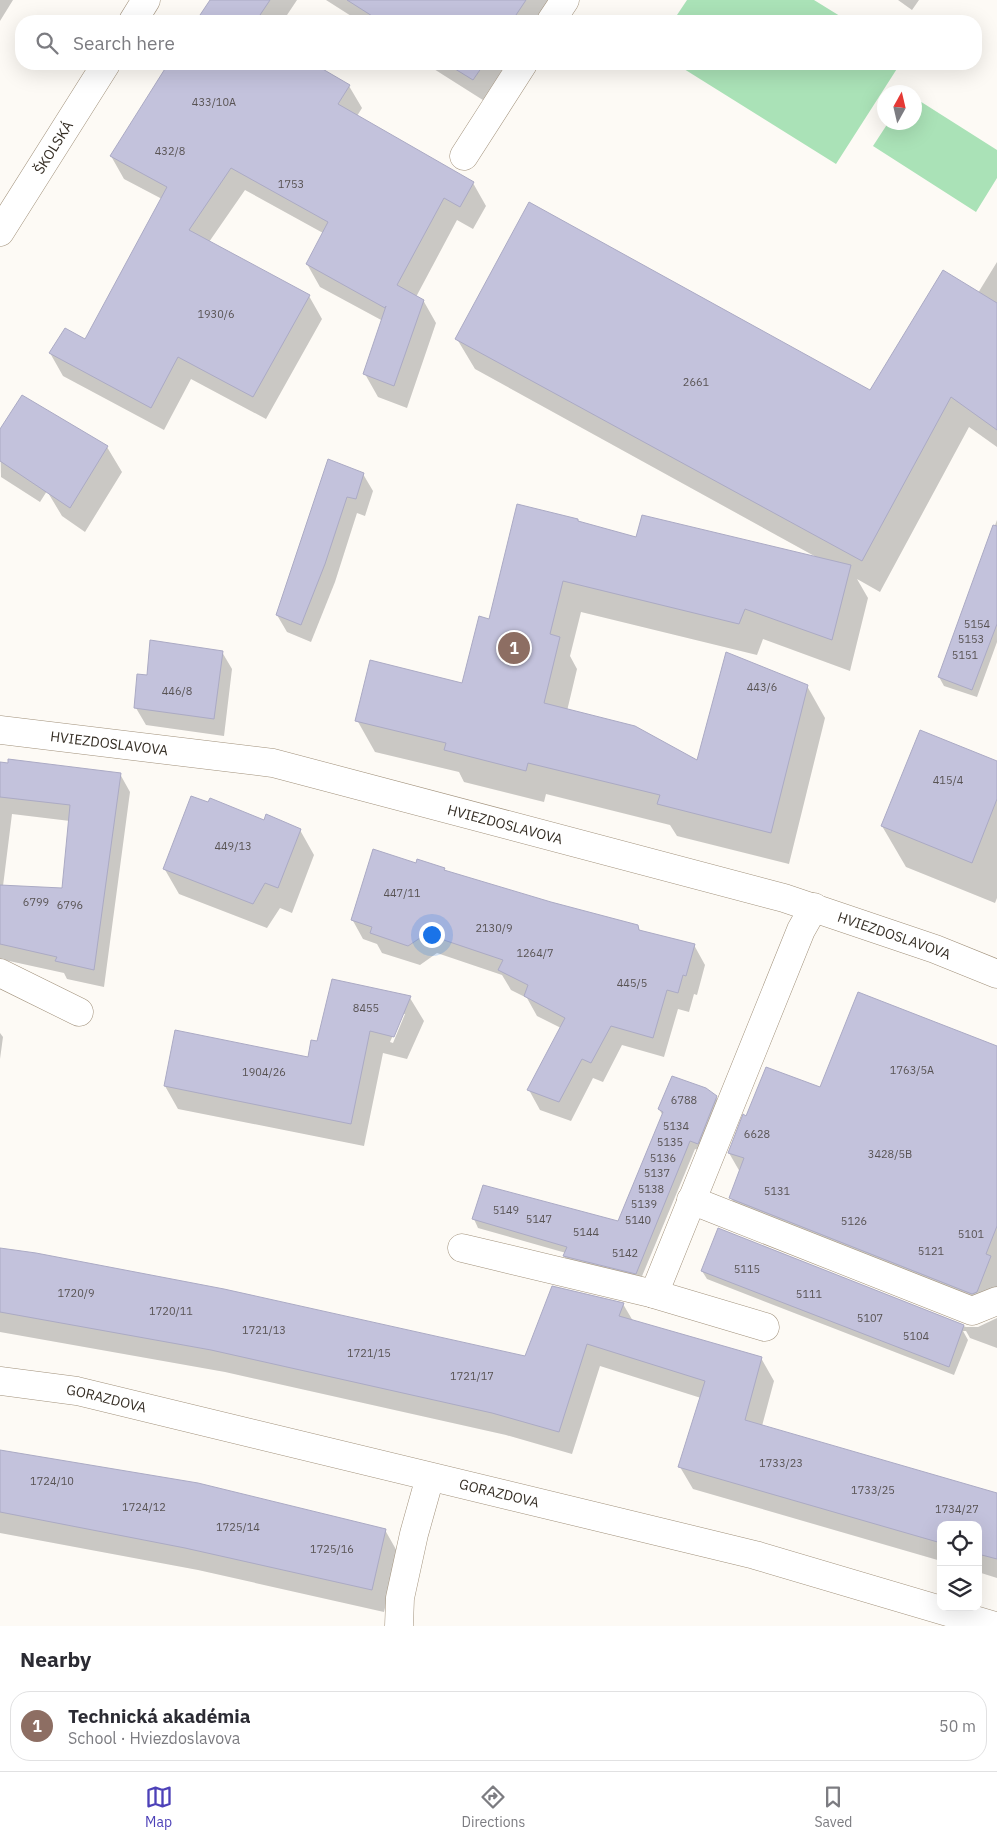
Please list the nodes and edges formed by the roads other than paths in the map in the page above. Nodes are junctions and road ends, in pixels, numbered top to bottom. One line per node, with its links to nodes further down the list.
1 (146, 0): 3 (street)
2 (565, 0): 4 (street)
3 (137, 15)
4 (555, 15)
5 (102, 70): 8 (street, ŠKOLSKÁ)
6 (519, 70): 7 (street)
7 (464, 156)
8 (0, 232)
9 (0, 730): 10 (street, HVIEZDOSLAVOVA)
10 (814, 907): 12 (street, HVIEZDOSLAVOVA); 14 (street)
11 (0, 973): 13 (street)
12 (997, 974)
13 (79, 1012)
14 (691, 1200): 16 (street); 17 (street)
15 (462, 1248): 16 (street)
16 (654, 1294): 18 (street)
17 (997, 1301)
18 (766, 1327)
19 (0, 1381): 20 (street, GORAZDOVA)
20 (430, 1477): 21 (street); 22 (street, GORAZDOVA)
21 (400, 1626)
22 (995, 1626)

